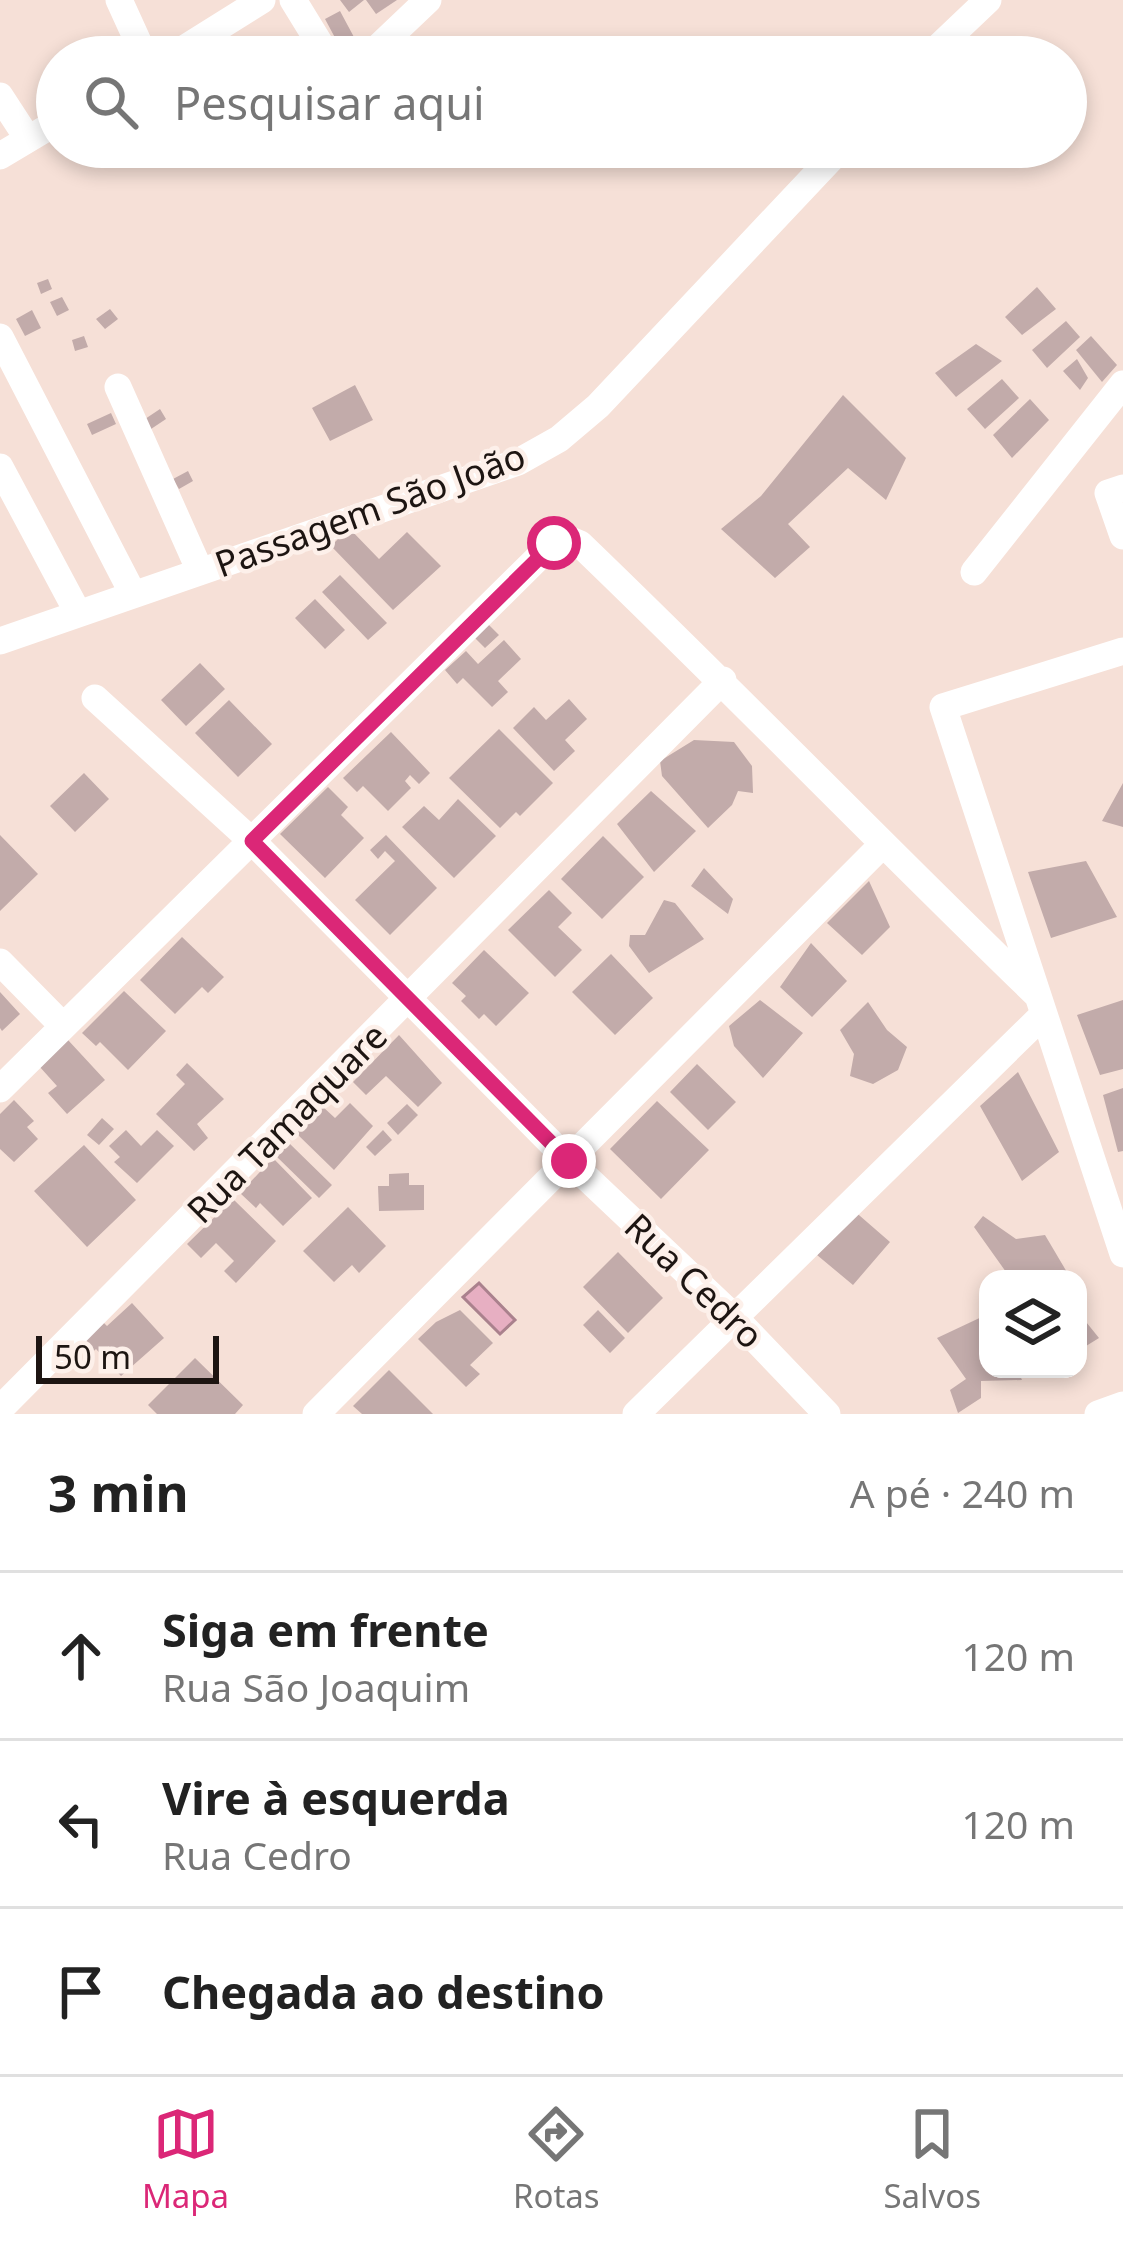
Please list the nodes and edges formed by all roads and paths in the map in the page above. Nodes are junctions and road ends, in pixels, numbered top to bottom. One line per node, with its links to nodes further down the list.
1 (119, 0): 6 (street)
2 (262, 0): 7 (street)
3 (293, 0): 8 (street)
4 (428, 0): 9 (street)
5 (988, 0): 10 (street)
6 (135, 36)
7 (205, 36)
8 (314, 36)
9 (390, 36)
10 (950, 36)
11 (0, 96): 13 (street)
12 (36, 134): 13 (street)
13 (28, 139): 14 (street)
14 (0, 156)
15 (822, 168): 22 (street, Passagem São João)
16 (0, 337): 24 (street)
17 (1123, 384): 23 (street)
18 (118, 388): 22 (street)
19 (0, 467): 25 (street)
20 (1116, 490): 21 (street)
21 (1123, 536)
22 (200, 571): 24 (street, Passagem São João)
23 (974, 572)
24 (133, 594): 25 (street, Passagem São João)
25 (77, 613): 26 (street, Passagem São João)
26 (0, 641)
27 (1123, 651): 34 (street)
28 (722, 680): 30 (street); 31 (street); 33 (street, Rua Tamaquare)
29 (95, 698): 30 (street, Rua Cedro)
30 (252, 841): 33 (street, Rua Cedro); 35 (street)
31 (882, 845): 34 (street); 37 (street)
32 (0, 962): 35 (street)
33 (409, 1000): 37 (street, Rua Cedro); 41 (street, Rua Tamaquare)
34 (1039, 1004): 38 (street); 39 (street)
35 (62, 1025): 36 (street)
36 (0, 1089)
37 (569, 1161): 39 (street, Rua Cedro); 42 (street)
38 (1123, 1254)
39 (733, 1316): 43 (street); 44 (street, Rua Cedro)
40 (1123, 1405): 45 (street)
41 (3, 1409)
42 (316, 1414)
43 (636, 1414)
44 (827, 1414)
45 (1098, 1414)

